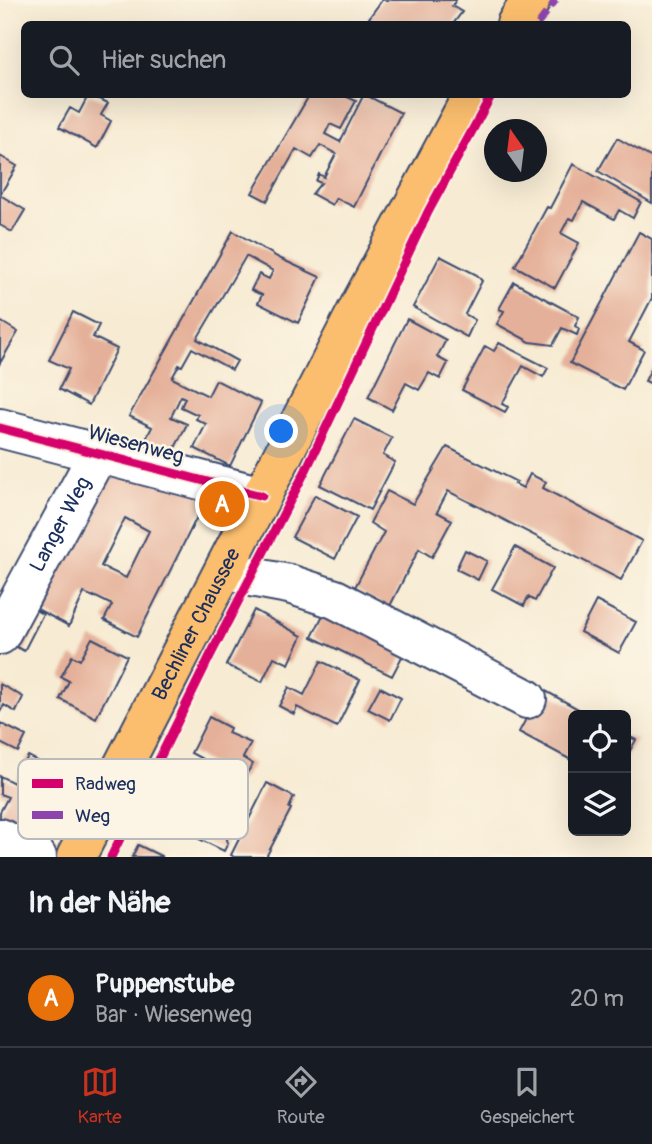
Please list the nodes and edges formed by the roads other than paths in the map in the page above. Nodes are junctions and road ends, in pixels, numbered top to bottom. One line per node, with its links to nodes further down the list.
1 (531, 0): 2 (main road)
2 (518, 21)
3 (472, 98): 6 (main road, Bechliner Chaussee)
4 (0, 428): 5 (street, Wiesenweg)
5 (99, 452): 6 (street, Wiesenweg); 8 (street, Langer Weg)
6 (262, 496): 7 (main road, Bechliner Chaussee)
7 (226, 566): 9 (street); 10 (main road, Bechliner Chaussee)
8 (0, 635)
9 (527, 699)
10 (127, 759)
11 (0, 838): 13 (street)
12 (85, 839): 14 (main road, Bechliner Chaussee)
13 (37, 857)
14 (76, 857)

